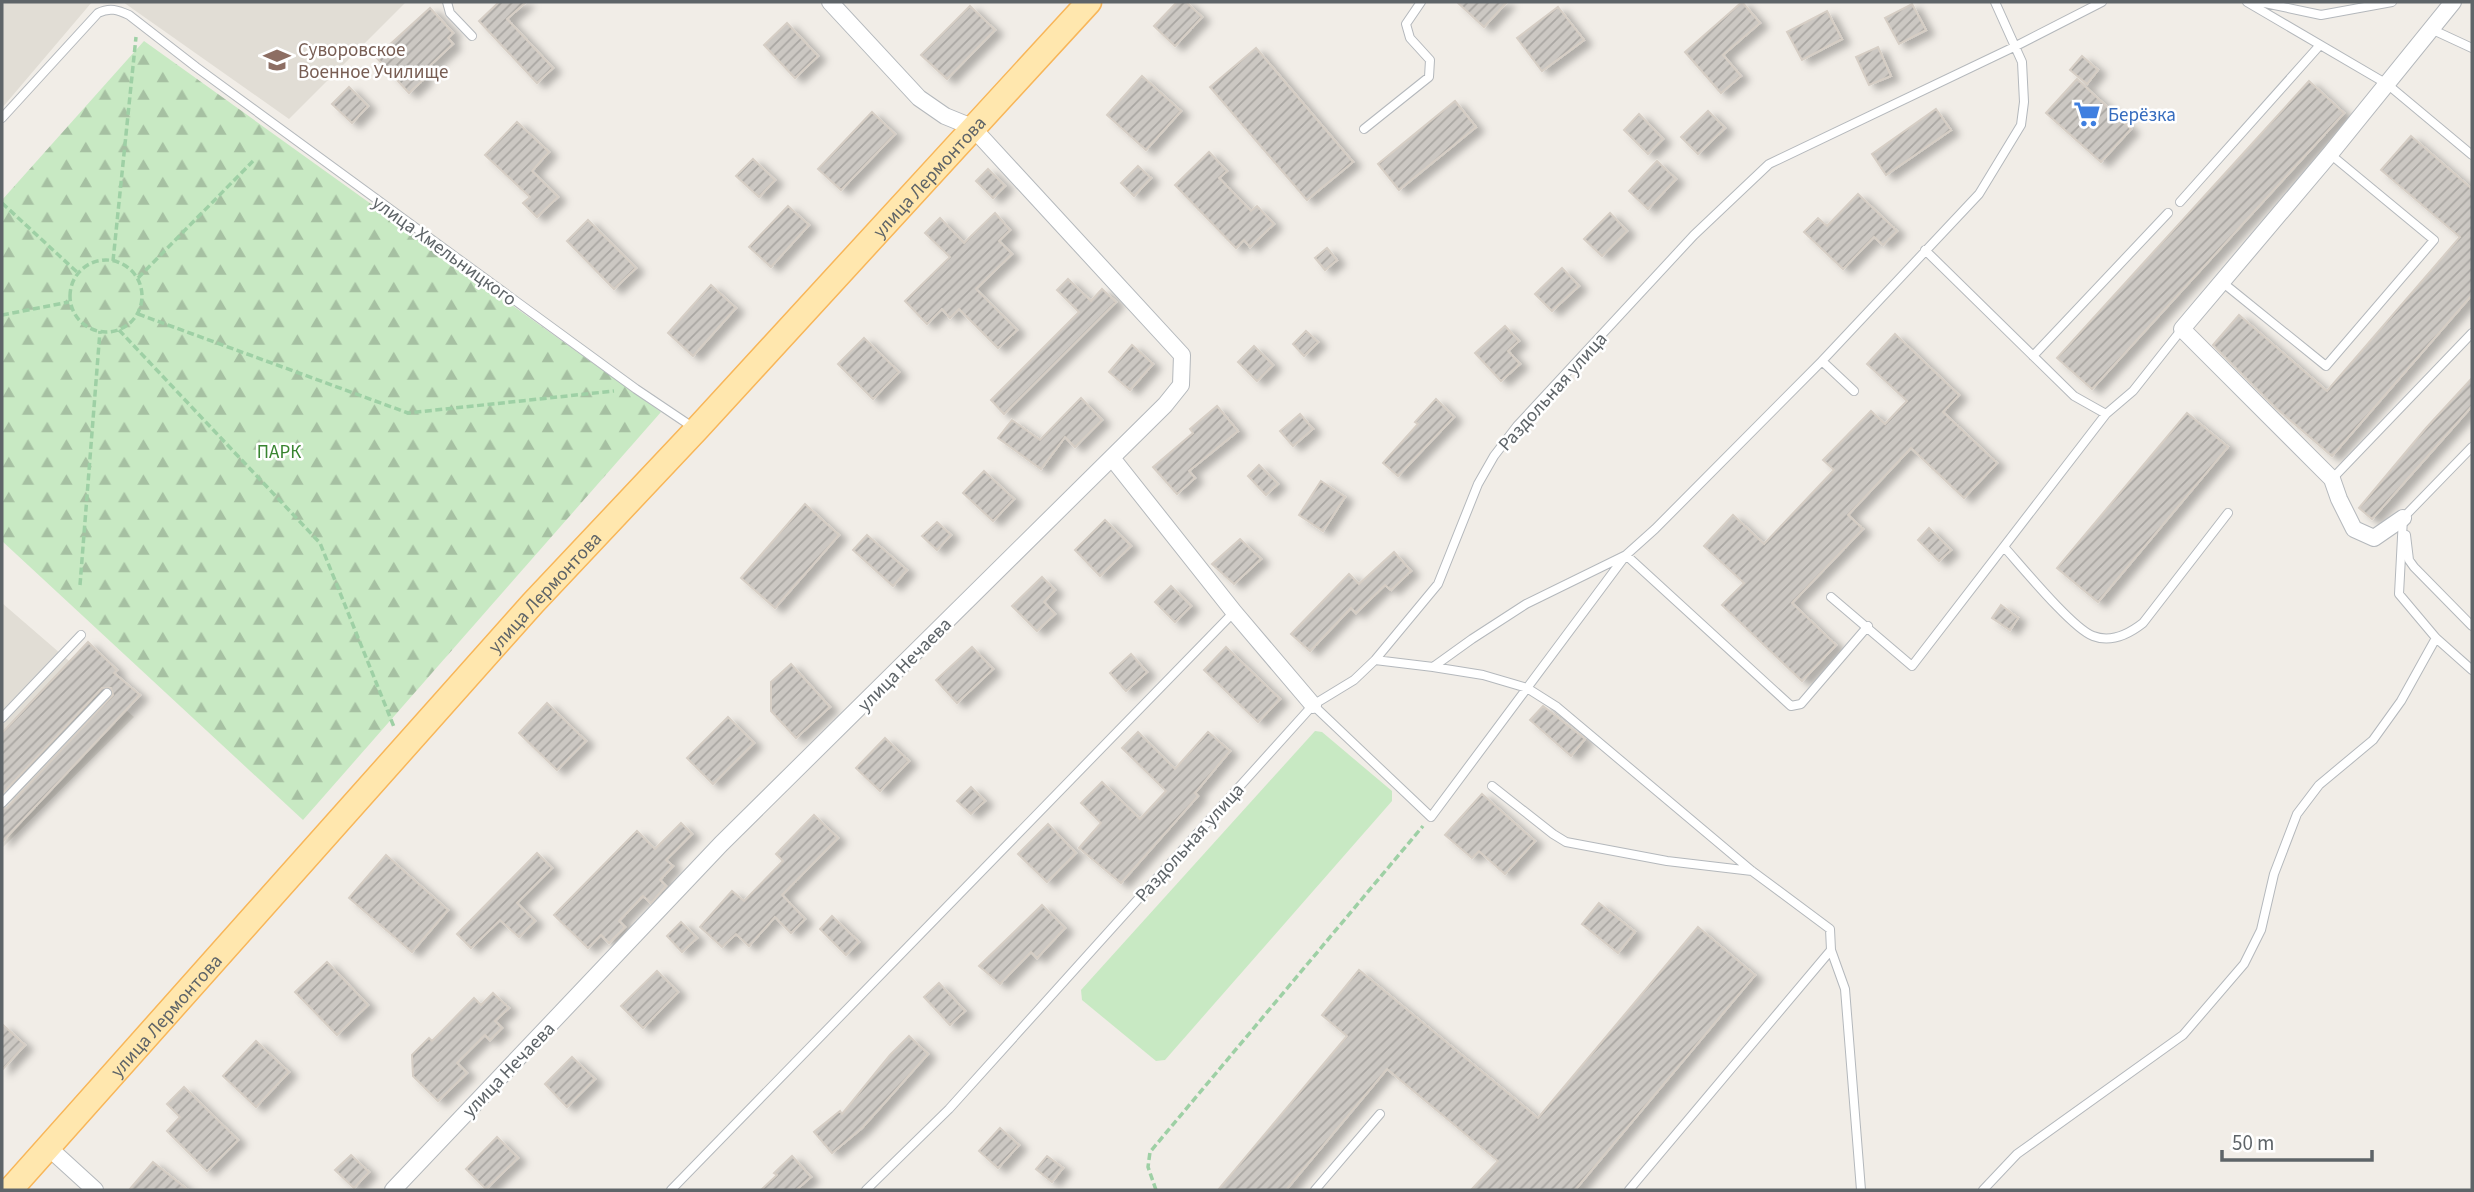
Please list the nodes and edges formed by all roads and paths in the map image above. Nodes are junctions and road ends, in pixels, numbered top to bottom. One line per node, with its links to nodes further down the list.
1 (447, 2): 13 (lane)
2 (830, 2): 19 (street)
3 (1089, 2): 19 (main road, улица Лермонтова)
4 (1422, 2): 20 (lane)
5 (1995, 2): 15 (lane)
6 (2102, 2): 15 (lane, Раздольная улица)
7 (2247, 2): 14 (lane)
8 (2260, 2): 9 (lane)
9 (2392, 2)
10 (2453, 2): 12 (street)
11 (138, 22): 18 (lane, улица Хмельницкого); 28 (path); 41 (lane, улица Хмельницкого)
12 (2431, 29): 16 (lane); 17 (street)
13 (472, 36)
14 (2320, 45): 17 (lane); 25 (lane)
15 (2016, 46): 27 (lane); 59 (lane, Раздольная улица)
16 (2472, 48)
17 (2387, 84): 21 (street); 22 (lane)
18 (2, 118)
19 (972, 127): 44 (main road, улица Лермонтова); 46 (street, улица Нечаева)
20 (1364, 129)
21 (2330, 154): 31 (street); 31 (lane)
22 (2472, 155)
23 (253, 161): 30 (path)
24 (2, 202): 29 (path)
25 (2180, 202)
26 (2168, 213): 39 (lane)
27 (1925, 250): 39 (lane); 40 (lane)
28 (113, 261): 29 (path); 30 (path)
29 (78, 273): 32 (path)
30 (138, 278): 33 (path)
31 (2222, 282): 35 (street)
32 (69, 302): 34 (path); 37 (path)
33 (138, 314): 36 (path); 41 (path)
34 (2, 315)
35 (2182, 329): 43 (lane); 47 (street)
36 (119, 330): 37 (path); 66 (path)
37 (100, 331): 52 (path)
38 (2472, 333): 47 (lane)
39 (2033, 356): 43 (lane)
40 (1822, 361): 42 (lane); 51 (lane)
41 (636, 388): 44 (lane, улица Хмельницкого)
42 (1854, 391)
43 (2106, 414): 50 (lane)
44 (697, 429): 66 (main road, улица Лермонтова)
45 (2472, 447): 49 (lane)
46 (1112, 458): 54 (street); 76 (street, улица Нечаева)
47 (2332, 479): 49 (street)
48 (2228, 513): 50 (lane)
49 (2403, 518): 56 (lane); 58 (lane)
50 (2004, 548): 55 (lane)
51 (1626, 555): 55 (lane); 60 (lane); 62 (lane)
52 (80, 585)
53 (1831, 597): 55 (lane)
54 (1234, 612): 64 (street); 77 (lane)
55 (1868, 626)
56 (2472, 626)
57 (81, 635): 65 (lane)
58 (2435, 638): 61 (lane); 83 (lane)
59 (1375, 660): 60 (lane); 64 (lane, Раздольная улица)
60 (1433, 667): 62 (lane)
61 (2472, 670)
62 (1527, 688): 69 (lane); 70 (lane)
63 (107, 693): 68 (lane)
64 (1313, 705): 69 (lane); 78 (lane, Раздольная улица)
65 (2, 718)
66 (402, 749): 73 (main road, улица Лермонтова)
67 (1492, 786): 70 (lane)
68 (2, 803)
69 (1431, 817): 79 (path)
70 (1752, 871): 71 (lane)
71 (1831, 950): 81 (lane); 82 (lane)
72 (1380, 1114): 80 (lane)
73 (49, 1147): 74 (main road, улица Лермонтова); 75 (street)
74 (9, 1190)
75 (95, 1190)
76 (393, 1190)
77 (671, 1190)
78 (866, 1190)
79 (1156, 1190)
80 (1315, 1190)
81 (1629, 1190)
82 (1861, 1190)
83 (1983, 1190)

